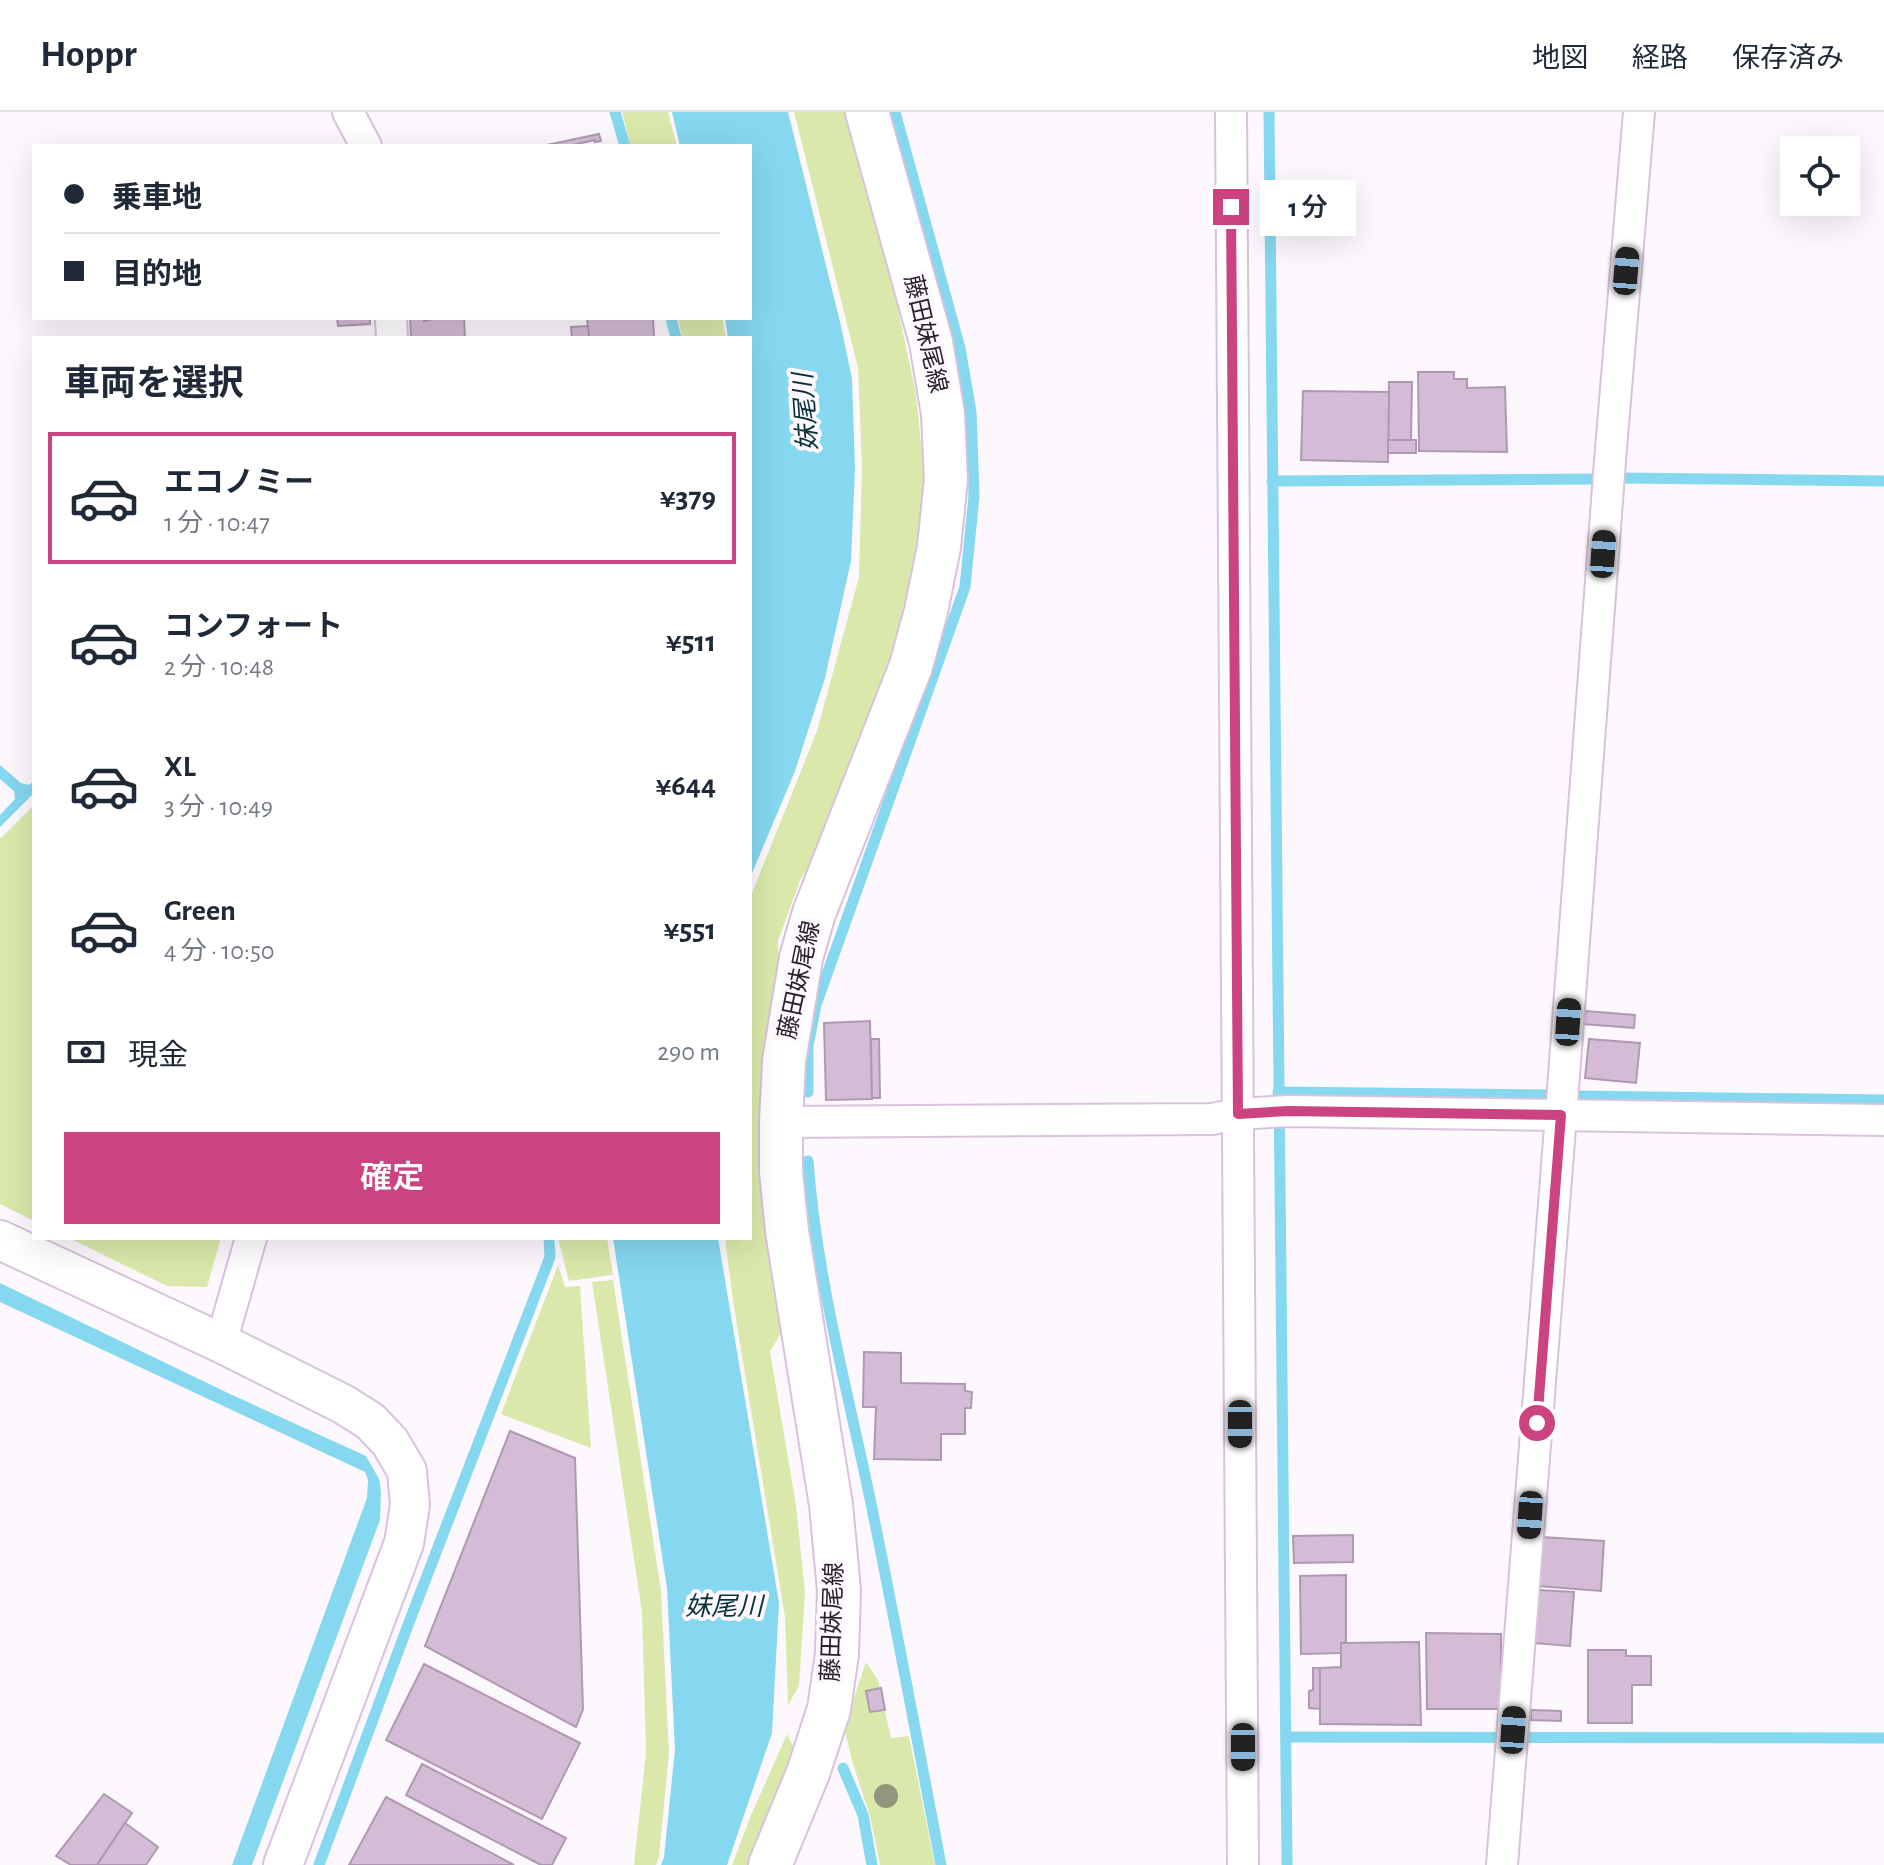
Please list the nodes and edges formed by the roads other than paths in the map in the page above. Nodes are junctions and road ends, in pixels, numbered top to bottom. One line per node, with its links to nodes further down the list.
1 (348, 112): 5 (street)
2 (867, 112): 9 (main road, 藤田妹尾線)
3 (1231, 112): 6 (street)
4 (1639, 112): 7 (street)
5 (365, 144)
6 (1238, 1114): 7 (street); 9 (street); 15 (street)
7 (1561, 1115): 8 (street); 16 (street)
8 (1884, 1120)
9 (781, 1122): 14 (main road, 藤田妹尾線)
10 (0, 1240): 12 (street)
11 (250, 1240): 12 (street)
12 (221, 1343): 13 (street)
13 (283, 1865)
14 (770, 1865)
15 (1243, 1865)
16 (1502, 1865)

